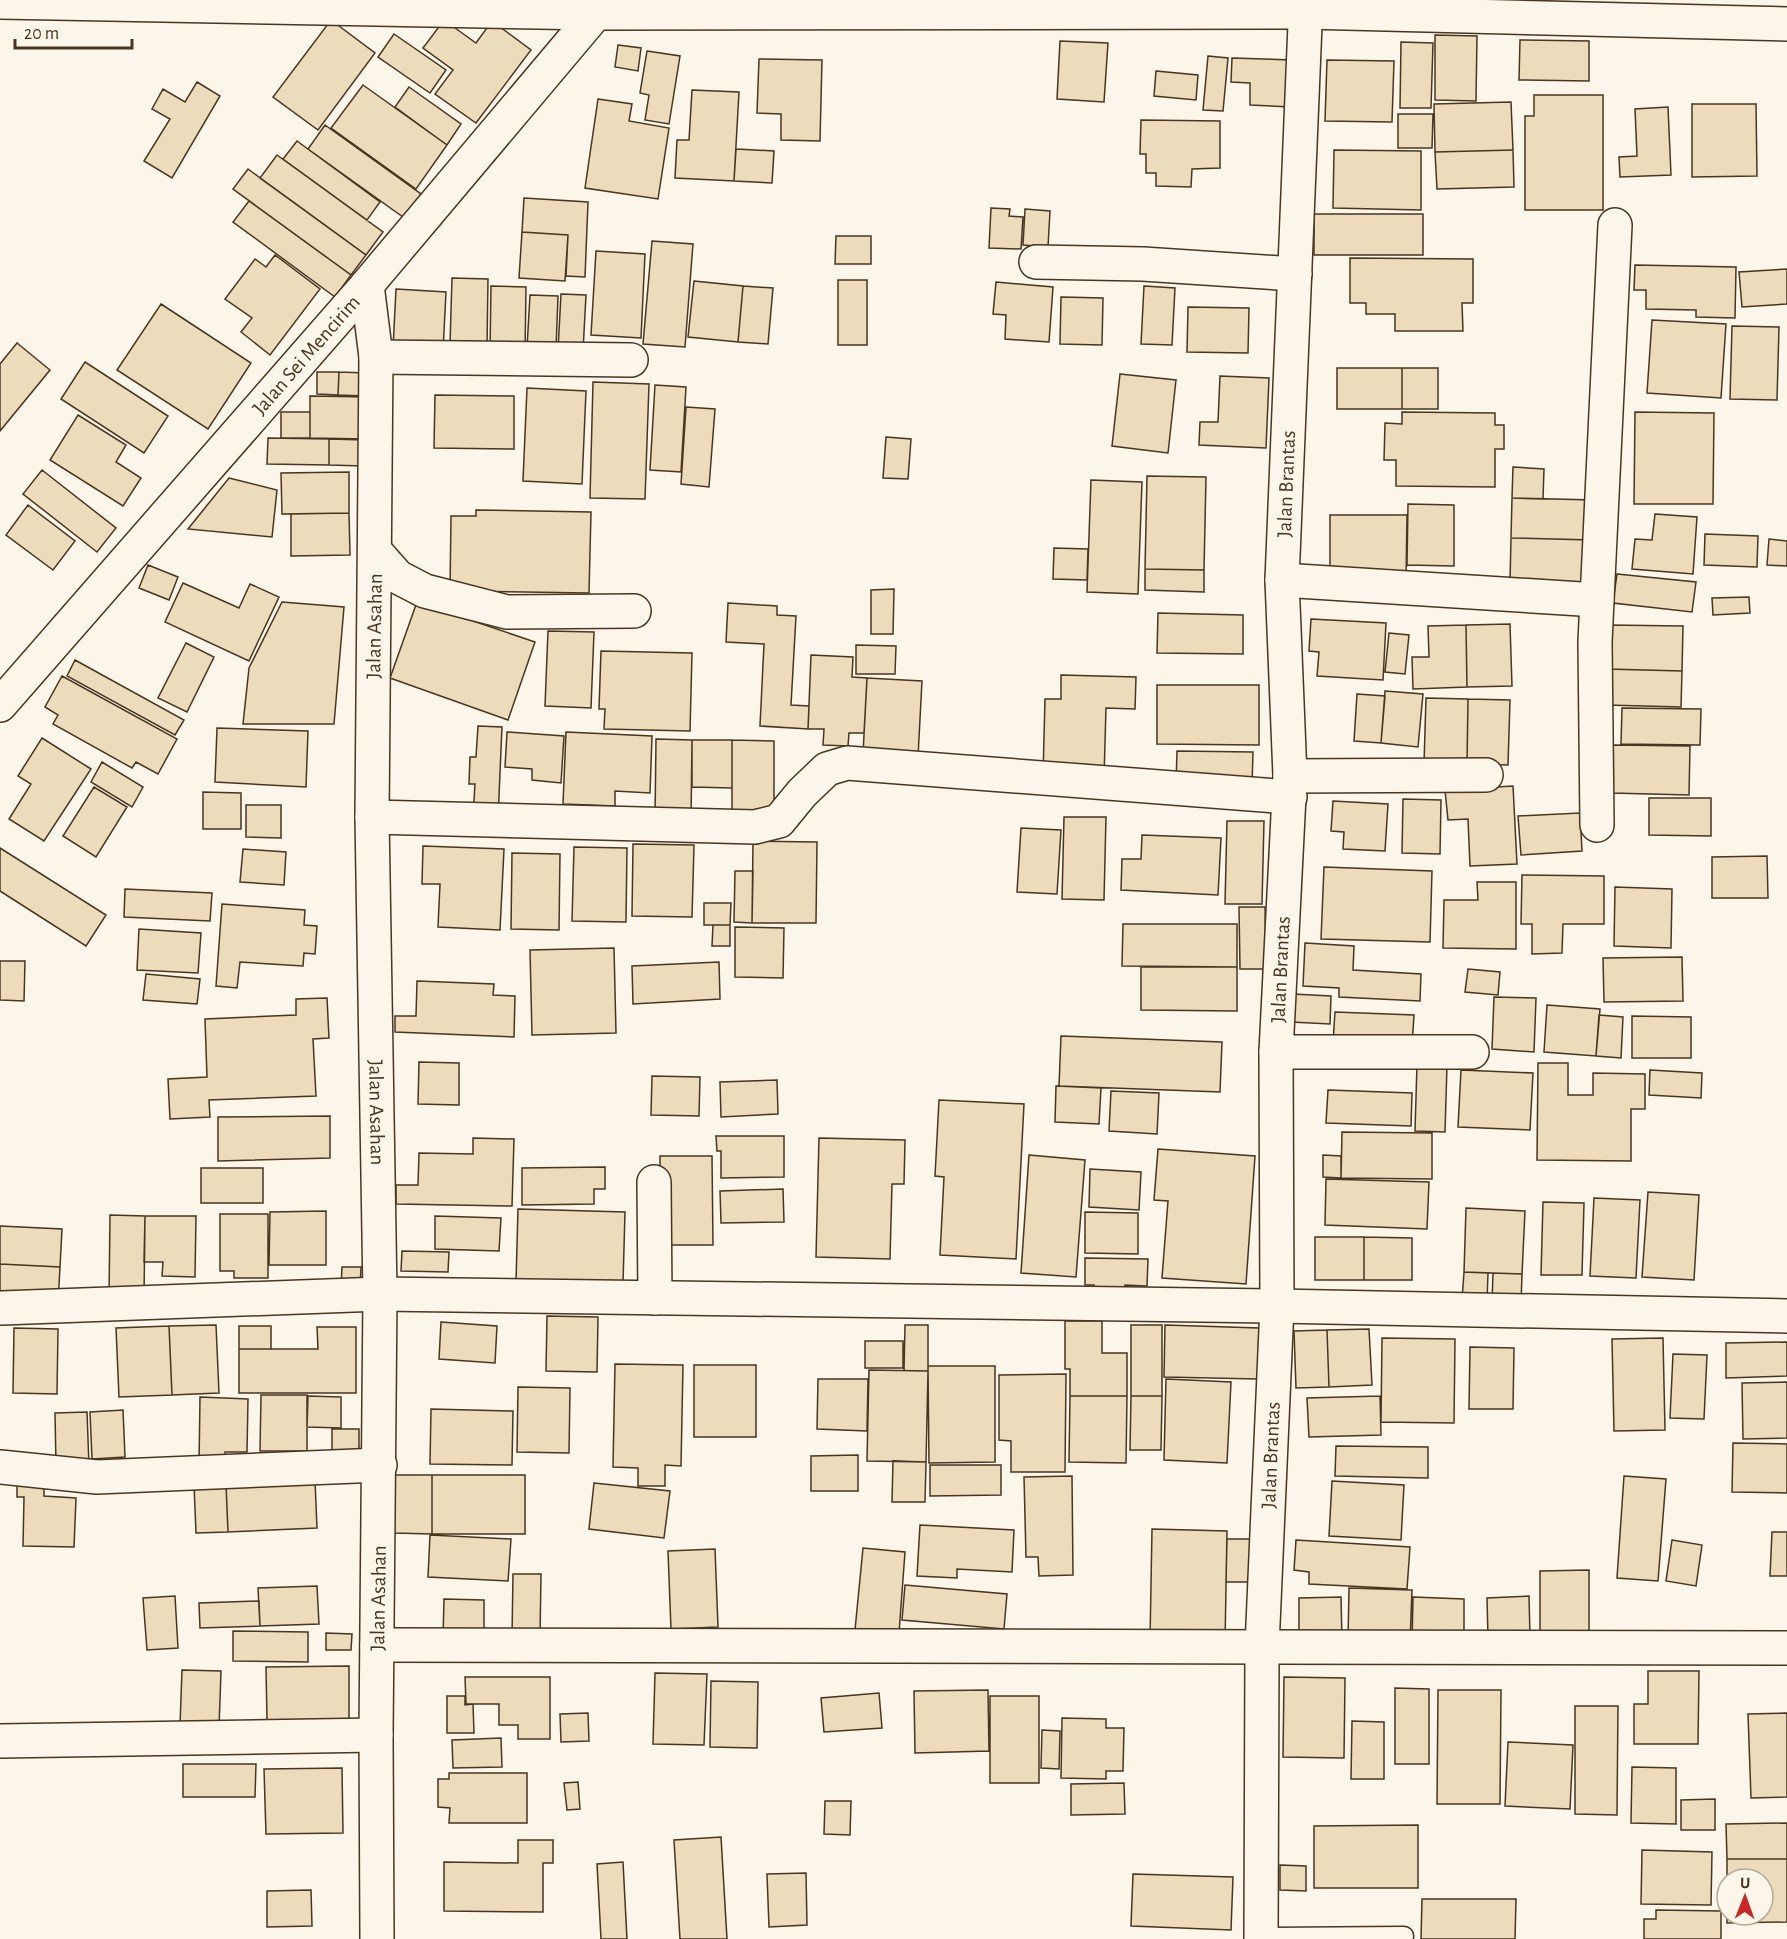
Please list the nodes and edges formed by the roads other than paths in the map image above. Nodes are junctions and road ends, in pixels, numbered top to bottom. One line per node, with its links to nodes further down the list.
1 (0, 2): 3 (street)
2 (1306, 6): 3 (street); 4 (street); 7 (street, Jalan Brantas)
3 (601, 7): 8 (street, Jalan Sei Mencirim)
4 (1787, 24)
5 (1615, 225): 13 (street)
6 (1036, 262): 7 (street)
7 (1294, 273): 12 (street, Jalan Brantas)
8 (367, 285): 9 (street, Jalan Asahan); 15 (street, Jalan Sei Mencirim)
9 (376, 357): 10 (street); 11 (street, Jalan Asahan)
10 (632, 360)
11 (375, 551): 14 (street); 18 (street, Jalan Asahan)
12 (1282, 580): 13 (street); 17 (street, Jalan Brantas)
13 (1597, 600): 19 (street)
14 (634, 610)
15 (0, 705)
16 (1486, 775): 17 (street)
17 (1290, 787): 18 (street); 20 (street, Jalan Brantas)
18 (372, 817): 23 (street, Jalan Asahan)
19 (1597, 825)
20 (1276, 1052): 21 (street); 25 (street, Jalan Brantas)
21 (1472, 1052)
22 (654, 1182): 24 (street)
23 (380, 1294): 24 (street); 26 (street); 28 (street, Jalan Asahan)
24 (655, 1298): 25 (street)
25 (1276, 1306): 27 (street); 31 (street, Jalan Brantas)
26 (2, 1308)
27 (1787, 1316)
28 (380, 1465): 29 (street); 30 (street, Jalan Asahan)
29 (0, 1467)
30 (377, 1645): 31 (street); 33 (street, Jalan Asahan)
31 (1262, 1647): 32 (street); 36 (street, Jalan Brantas)
32 (1787, 1648)
33 (376, 1735): 34 (street); 37 (street, Jalan Asahan)
34 (0, 1741)
35 (1404, 1936): 36 (lane)
36 (1261, 1938)
37 (377, 1939)

